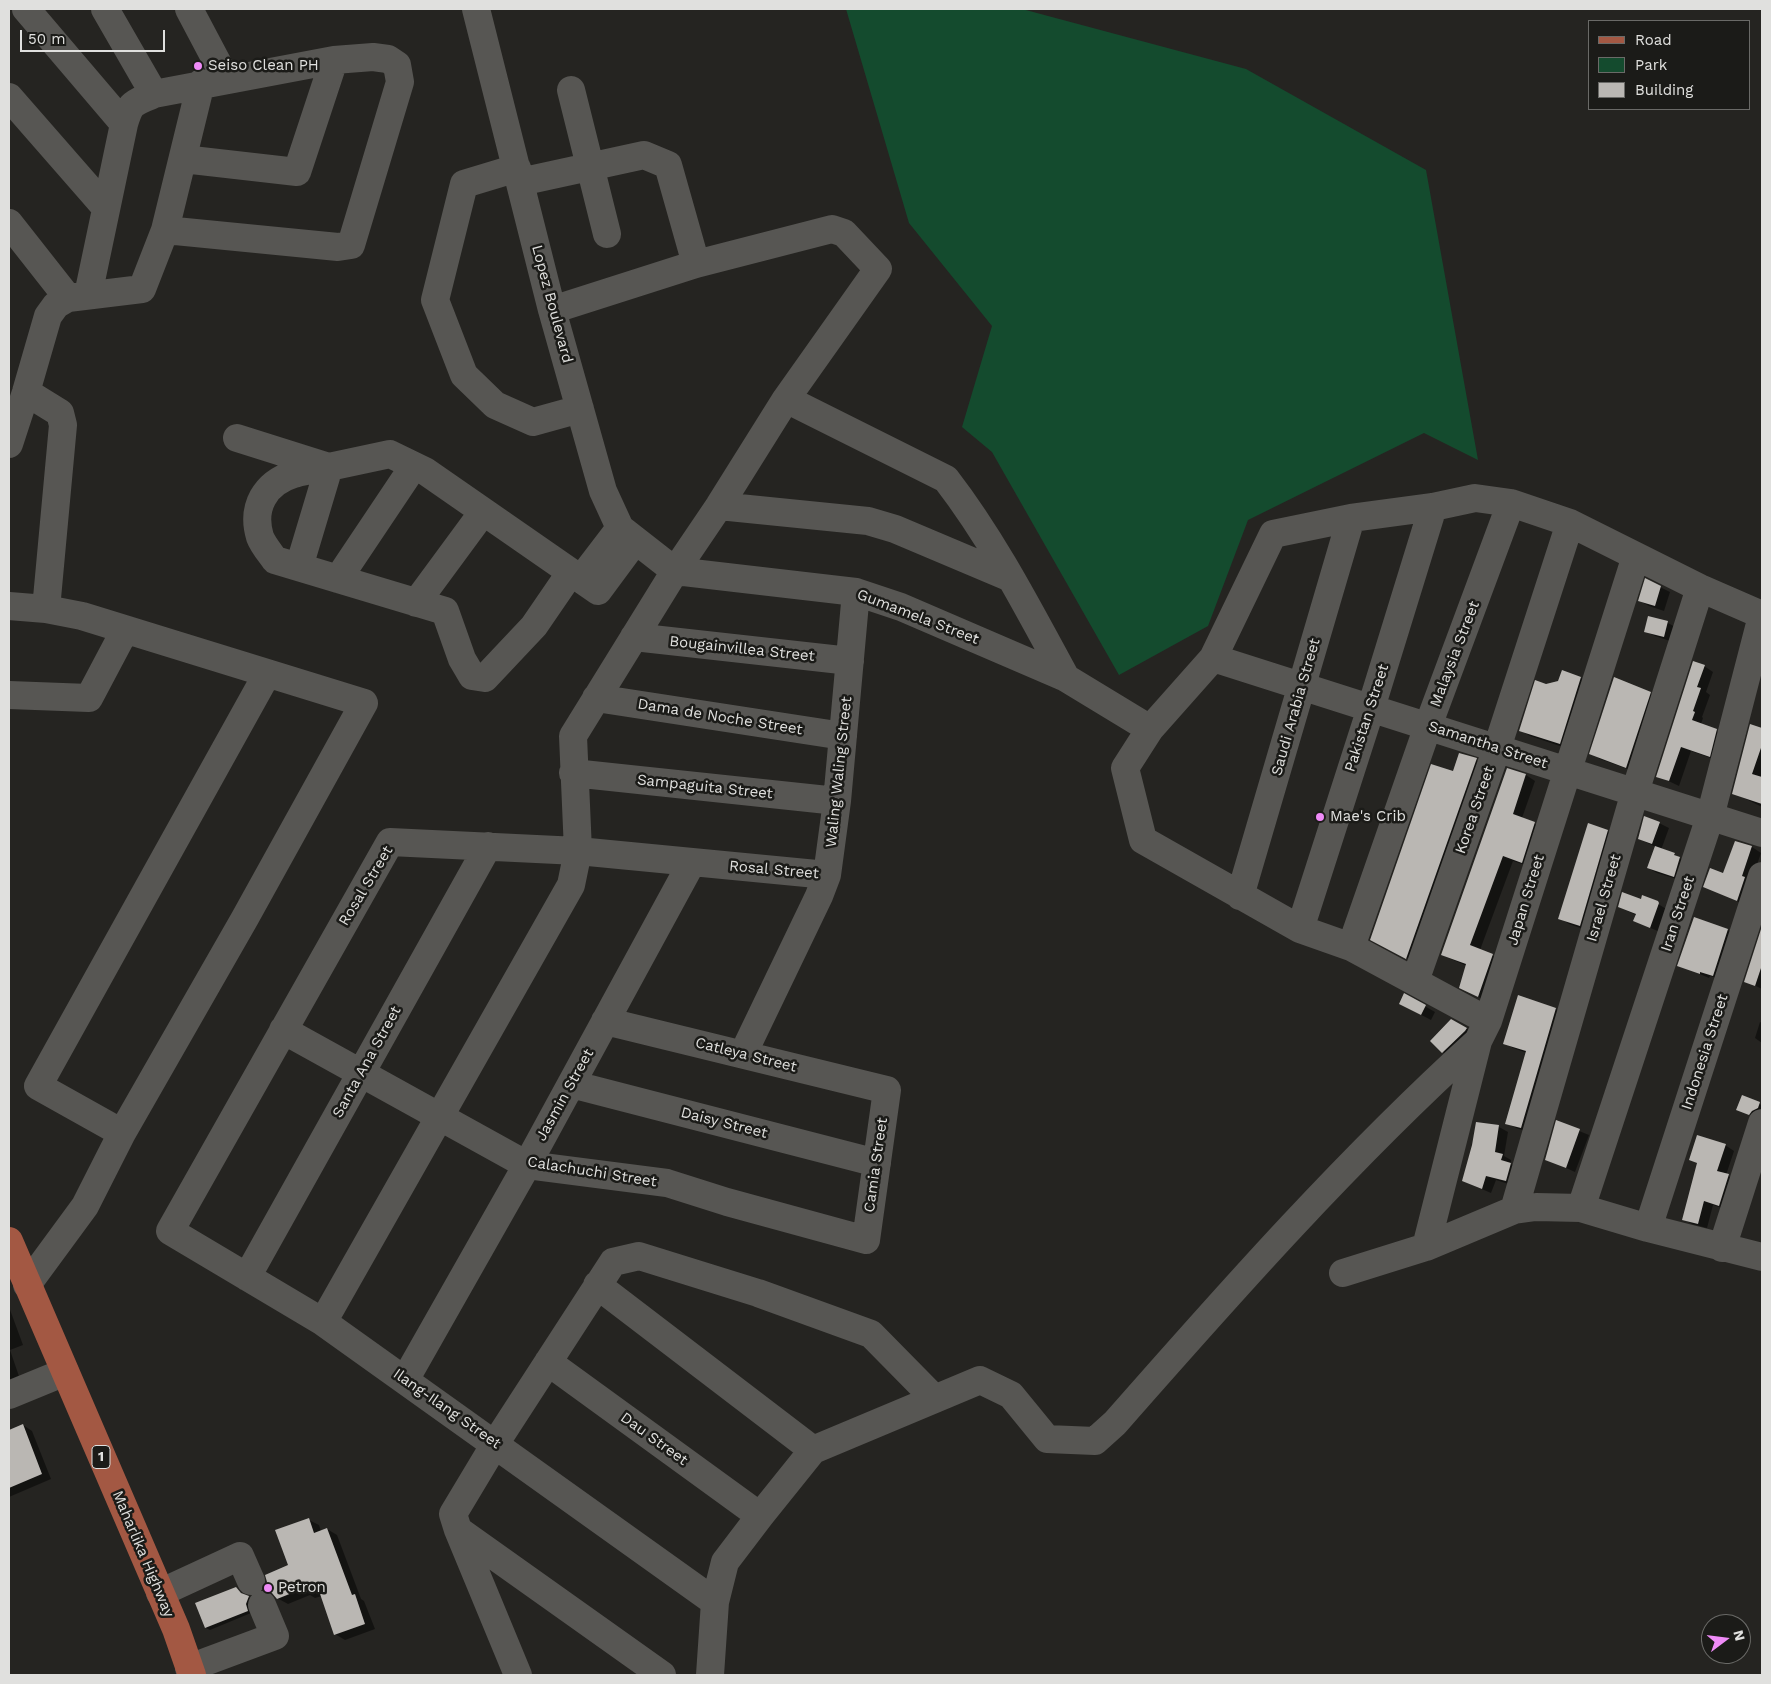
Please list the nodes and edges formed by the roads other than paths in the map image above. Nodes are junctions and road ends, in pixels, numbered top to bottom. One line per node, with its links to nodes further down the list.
1 (26, 9): 10 (street)
2 (105, 9): 8 (street)
3 (189, 9): 6 (street)
4 (476, 9): 13 (street, Lopez Boulevard)
5 (334, 60): 6 (street); 11 (street); 16 (street)
6 (214, 81): 8 (street); 11 (street)
7 (571, 90): 12 (street)
8 (154, 94): 10 (street)
9 (9, 97): 14 (street)
10 (124, 124): 14 (street)
11 (183, 159): 16 (street)
12 (590, 167): 13 (street); 17 (street); 18 (street)
13 (518, 175): 20 (street, Lopez Boulevard); 23 (street)
14 (106, 208): 19 (street)
15 (9, 223): 19 (street)
16 (165, 230): 19 (street)
17 (607, 234)
18 (696, 264): 20 (street); 22 (street)
19 (78, 297): 21 (street)
20 (552, 310): 23 (street, Lopez Boulevard)
21 (26, 392): 25 (street); 45 (street)
22 (786, 399): 29 (street); 39 (street)
23 (580, 409): 34 (street, Lopez Boulevard)
24 (237, 438): 27 (street)
25 (9, 444)
26 (413, 466): 27 (street); 31 (street); 40 (street)
27 (329, 467): 36 (street); 36 (street)
28 (1512, 503): 30 (street); 33 (street); 57 (street, Malaysia Street)
29 (719, 506): 37 (street); 39 (street)
30 (1433, 507): 32 (street); 56 (street, Pakistan Street)
31 (484, 512): 38 (street); 43 (street)
32 (1351, 518): 49 (street); 53 (street, Saudi Arabia Street)
33 (1570, 523): 35 (street); 60 (street, Korea Street)
34 (628, 535): 37 (street, Lopez Boulevard); 38 (street)
35 (1636, 556): 41 (street); 61 (street, Japan Street)
36 (299, 567): 40 (street)
37 (675, 571): 42 (street, Gumamela Street); 48 (street)
38 (576, 576): 43 (street)
39 (1011, 578): 52 (street)
40 (338, 579): 43 (street)
41 (1700, 588): 46 (street); 63 (street, Israel Street)
42 (856, 592): 50 (street, Waling Waling Street); 52 (street, Gumamela Street)
43 (416, 603)
44 (9, 606): 45 (street)
45 (46, 609): 47 (street)
46 (1762, 616): 65 (street, Iran Street)
47 (125, 630): 51 (street); 54 (street)
48 (634, 637): 50 (street, Bougainvillea Street); 55 (street)
49 (1213, 658): 53 (street, Samantha Street); 58 (street)
50 (850, 661): 59 (street, Waling Waling Street)
51 (267, 674): 85 (street); 85 (street)
52 (1066, 678): 58 (street, Gumamela Street)
53 (1303, 686): 56 (street, Samantha Street); 72 (street, Saudi Arabia Street)
54 (9, 695)
55 (596, 698): 59 (street, Dama de Noche Street); 62 (street)
56 (1371, 708): 57 (street, Samantha Street); 73 (street, Pakistan Street)
57 (1428, 726): 60 (street, Samantha Street); 74 (street, Malaysia Street)
58 (1150, 729): 72 (street)
59 (843, 736): 64 (street, Waling Waling Street)
60 (1497, 748): 61 (street, Samantha Street); 75 (street, Korea Street)
61 (1566, 771): 63 (street, Samantha Street); 78 (street, Japan Street)
62 (573, 773): 64 (street, Sampaguita Street); 68 (street)
63 (1635, 792): 65 (street, Samantha Street); 89 (street, Israel Street)
64 (837, 801): 70 (street, Waling Waling Street)
65 (1710, 816): 66 (street, Samantha Street); 88 (street, Iran Street)
66 (1762, 833)
67 (488, 846): 68 (street, Rosal Street); 77 (street, Rosal Street); 80 (street, Santa Ana Street)
68 (578, 851): 69 (street, Rosal Street); 83 (street)
69 (692, 862): 70 (street, Rosal Street); 76 (street, Jasmin Street)
70 (827, 875): 79 (street, Waling Waling Street)
71 (1762, 876): 90 (street, Indonesia Street)
72 (1240, 896): 73 (street)
73 (1300, 929): 74 (street)
74 (1350, 947): 75 (street)
75 (1415, 981): 78 (street)
76 (605, 1021): 79 (street, Catleya Street); 81 (street, Jasmin Street)
77 (284, 1030): 80 (street, Calachuchi Street); 91 (street, Rosal Street)
78 (1483, 1031): 94 (street, Japan Street); 106 (street)
79 (743, 1054): 82 (street, Catleya Street)
80 (361, 1073): 83 (street, Calachuchi Street); 98 (street, Santa Ana Street)
81 (571, 1084): 86 (street, Daisy Street); 87 (street, Jasmin Street)
82 (887, 1090): 86 (street, Camia Street)
83 (440, 1116): 87 (street, Calachuchi Street); 101 (street)
84 (1762, 1124): 95 (street)
85 (122, 1133): 99 (street)
86 (876, 1163): 92 (street, Camia Street)
87 (527, 1165): 92 (street, Calachuchi Street); 104 (street, Jasmin Street)
88 (1581, 1208): 89 (street); 90 (street)
89 (1514, 1210): 94 (street)
90 (1648, 1228): 95 (street)
91 (170, 1231): 98 (street, Ilang-Ilang Street)
92 (866, 1240)
93 (9, 1241): 99 (main road, Maharlika Highway / 1)
94 (1426, 1247): 97 (street)
95 (1722, 1248): 96 (street)
96 (1762, 1256)
97 (1342, 1273)
98 (247, 1277): 101 (street, Ilang-Ilang Street)
99 (27, 1285): 103 (main road, Maharlika Highway / 1)
100 (597, 1285): 102 (street); 106 (street); 108 (street)
101 (323, 1322): 104 (street, Ilang-Ilang Street)
102 (548, 1362): 107 (street); 109 (street, Dau Street)
103 (65, 1372): 105 (street); 112 (main road, Maharlika Highway / 1)
104 (405, 1380): 107 (street, Ilang-Ilang Street)
105 (9, 1395)
106 (935, 1399): 108 (street)
107 (495, 1444): 110 (street); 113 (street, Ilang-Ilang Street)
108 (813, 1450): 109 (street)
109 (760, 1516): 113 (street)
110 (458, 1530): 116 (street); 117 (street)
111 (251, 1581): 112 (street)
112 (160, 1593): 115 (main road, Maharlika Highway / 1)
113 (715, 1602): 118 (street)
114 (262, 1606): 115 (street)
115 (191, 1672)
116 (518, 1675)
117 (662, 1675)
118 (710, 1675)

